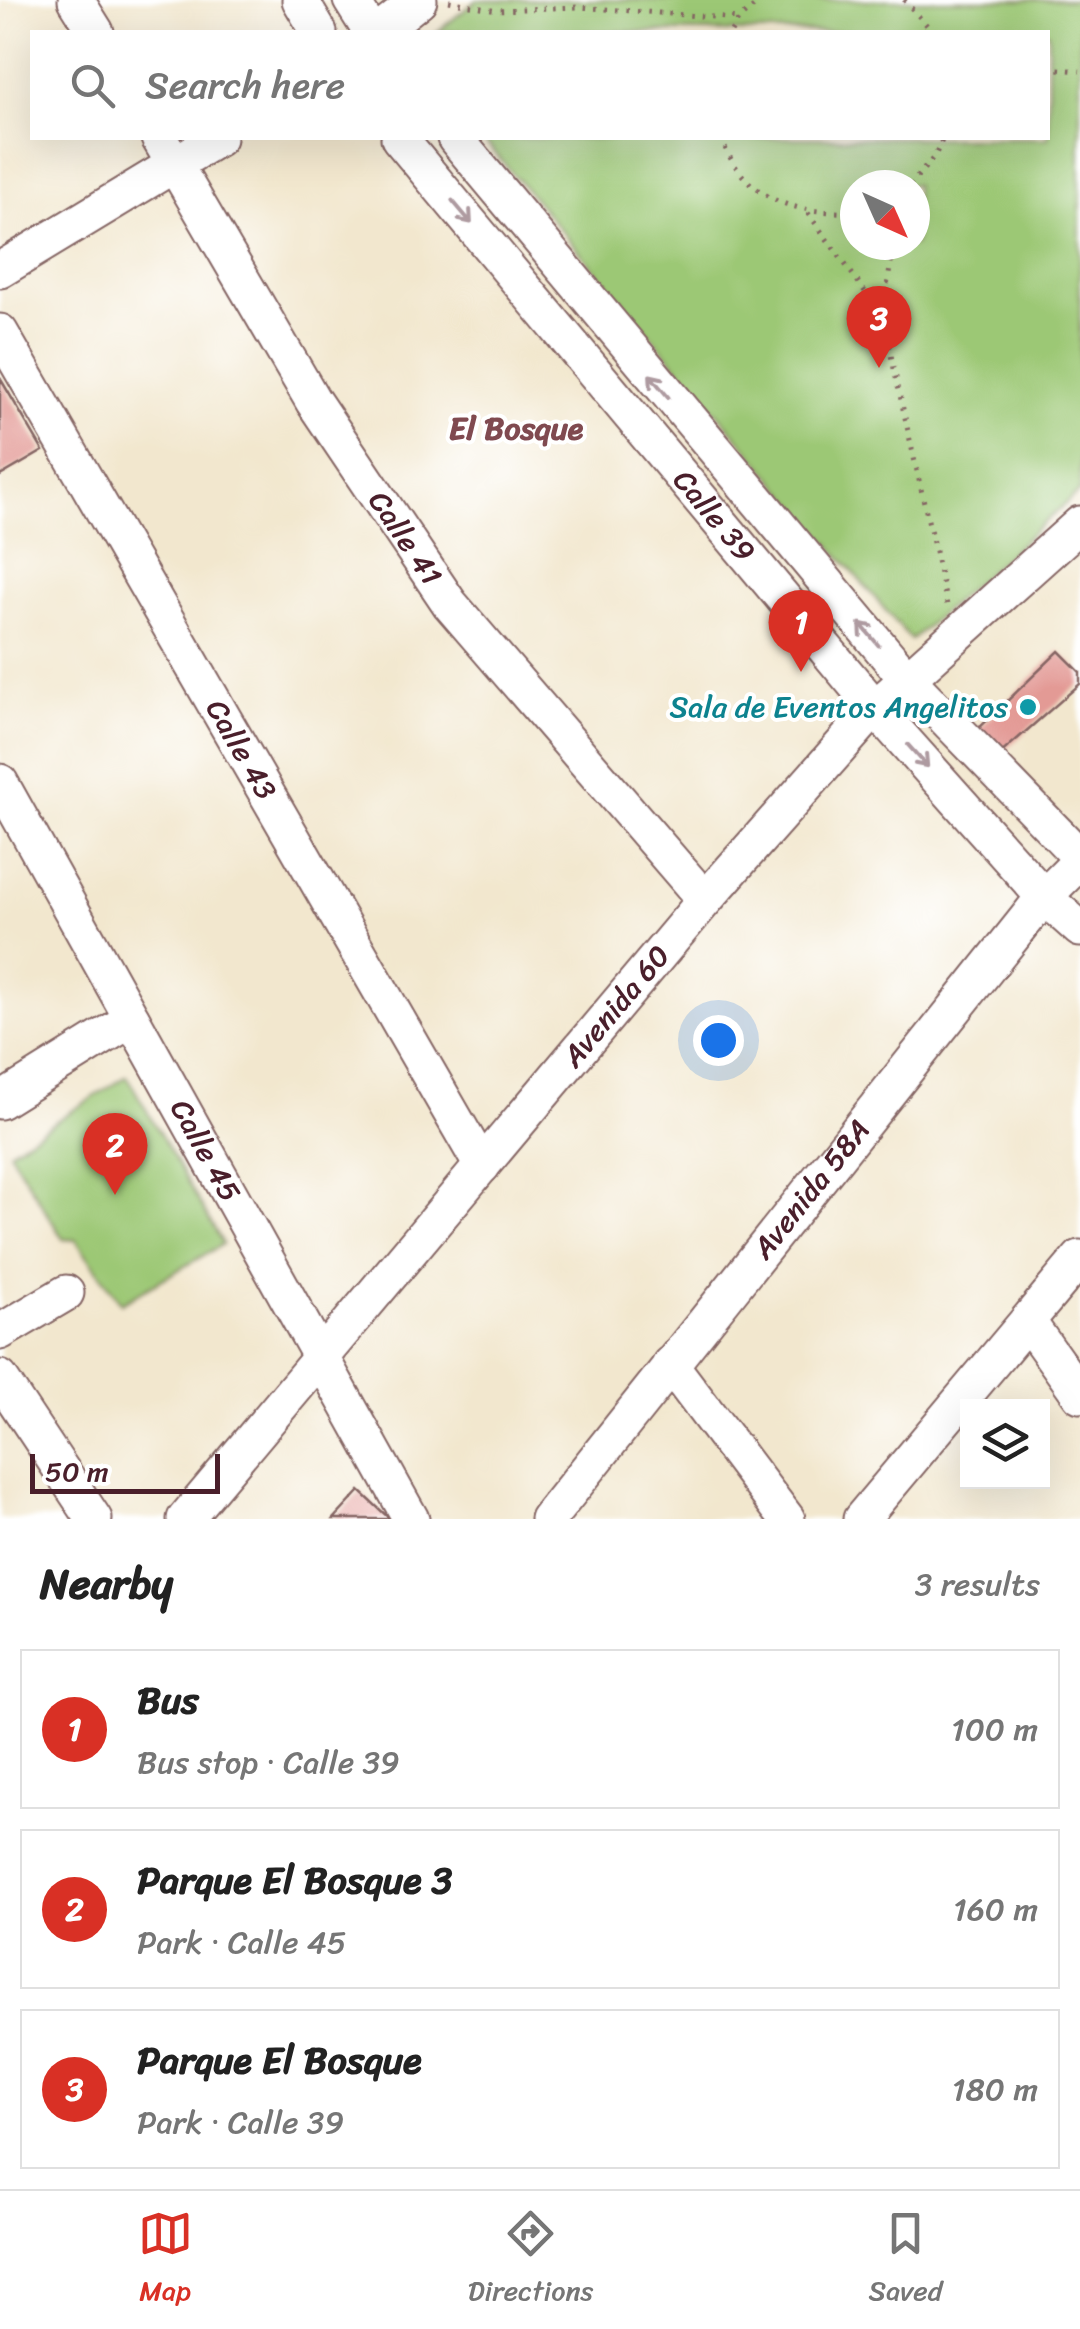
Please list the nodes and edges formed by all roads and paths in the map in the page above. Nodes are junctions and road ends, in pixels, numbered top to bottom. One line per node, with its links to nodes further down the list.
1 (76, 0): 9 (street)
2 (300, 0): 10 (street)
3 (351, 0): 11 (street)
4 (419, 0): 12 (street)
5 (446, 0): 8 (path)
6 (762, 0): 8 (path)
7 (904, 0): 14 (path)
8 (739, 18): 13 (path)
9 (95, 30)
10 (318, 30)
11 (369, 30)
12 (382, 30)
13 (733, 30)
14 (931, 30)
15 (1050, 69): 16 (path)
16 (1058, 71): 17 (path); 18 (path)
17 (1080, 71)
18 (1050, 75)
19 (210, 140): 24 (street)
20 (402, 140): 35 (street, Calle 39, one-way to 35)
21 (456, 140): 34 (street, Calle 39, one-way to 21)
22 (722, 140): 27 (path)
23 (942, 140): 25 (path)
24 (168, 151): 29 (street); 39 (street, Calle 41)
25 (923, 170)
26 (840, 213): 27 (path)
27 (808, 214): 30 (path)
28 (891, 260): 30 (path)
29 (0, 270)
30 (882, 315): 33 (path)
31 (0, 332): 43 (street, Calle 43)
32 (1080, 524): 33 (street, Avenida 60)
33 (954, 636): 34 (street, Avenida 60)
34 (907, 679): 35 (street, Avenida 60); 37 (street, Calle 39)
35 (875, 708): 38 (street, Calle 39, one-way to 38); 39 (street, Avenida 60)
36 (0, 782): 41 (street, Calle 45)
37 (1080, 859): 38 (street, Avenida 58A)
38 (1044, 897): 40 (street, Calle 39); 49 (street, Avenida 58A)
39 (705, 900): 43 (street, Avenida 60)
40 (1080, 929)
41 (132, 1019): 42 (street); 48 (street, Calle 45)
42 (0, 1102)
43 (482, 1166): 48 (street, Avenida 60)
44 (1080, 1258): 46 (street)
45 (66, 1293): 47 (street)
46 (1028, 1322): 51 (street); 57 (street)
47 (0, 1332)
48 (321, 1356): 53 (street, Avenida 60); 54 (street, Calle 45)
49 (670, 1364): 55 (street, Avenida 58A); 56 (street)
50 (0, 1378): 52 (street)
51 (1080, 1395)
52 (94, 1519)
53 (185, 1519)
54 (411, 1519)
55 (548, 1519)
56 (787, 1519)
57 (861, 1519)

